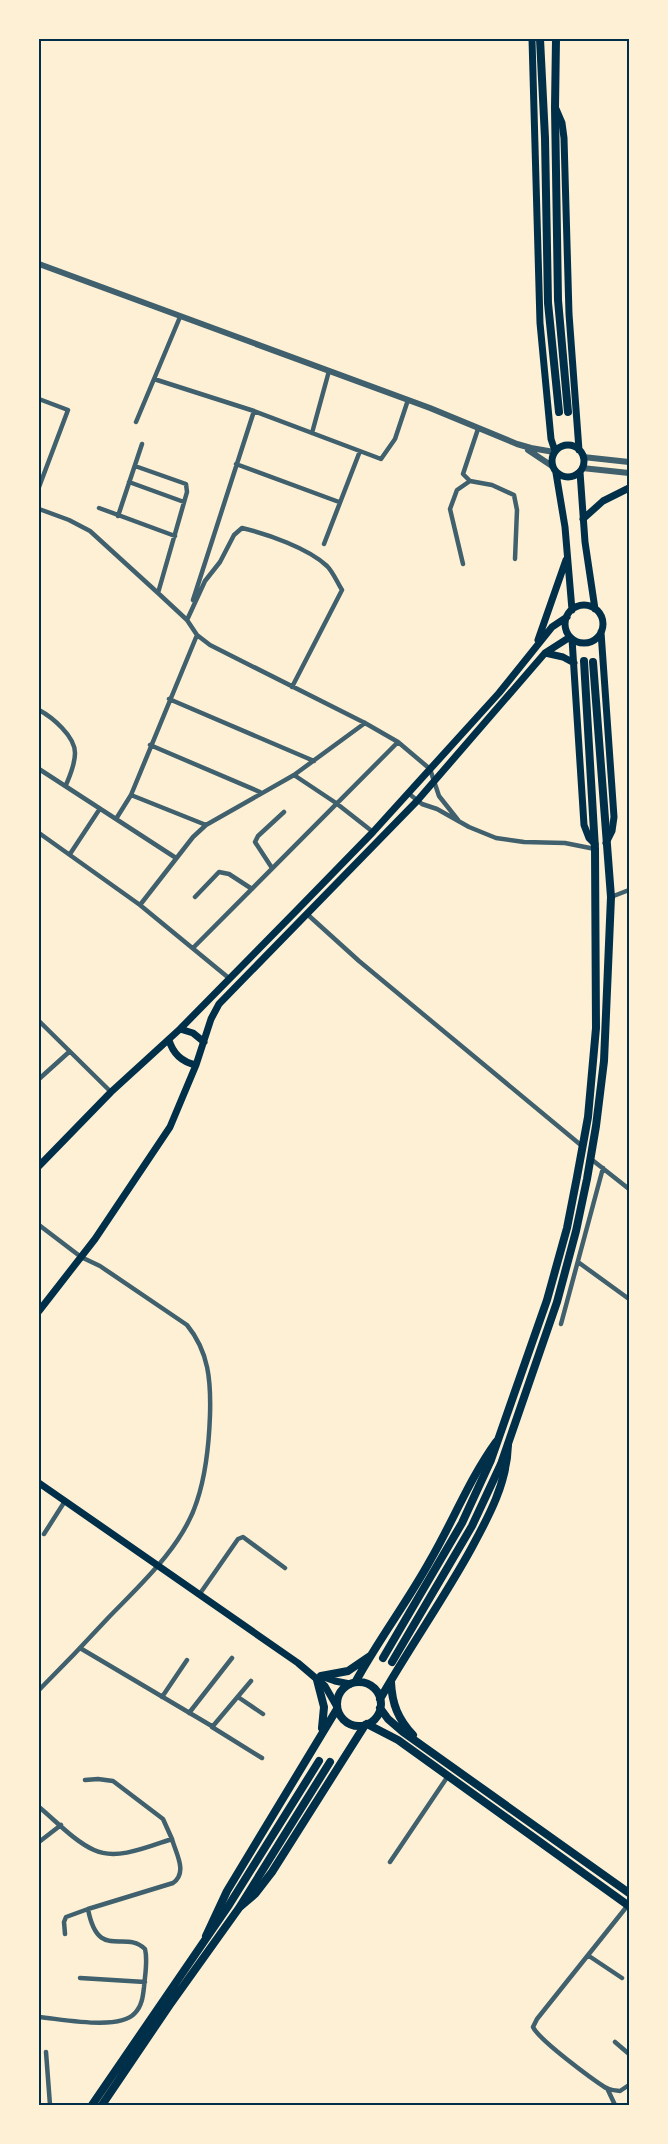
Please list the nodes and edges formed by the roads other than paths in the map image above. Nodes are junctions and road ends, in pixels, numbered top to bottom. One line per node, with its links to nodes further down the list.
1 (532, 39): 18 (main road)
2 (540, 39): 4 (main road)
3 (556, 39): 4 (main road)
4 (555, 107): 19 (main road)
5 (39, 264): 6 (street)
6 (180, 317): 7 (street); 8 (street)
7 (329, 371): 10 (street); 14 (street)
8 (154, 379): 11 (street); 12 (street)
9 (39, 399): 25 (street)
10 (408, 400): 13 (street); 17 (street)
11 (254, 411): 14 (street); 21 (street)
12 (136, 422)
13 (478, 429): 16 (street); 27 (street)
14 (312, 433): 17 (street)
15 (142, 444): 22 (street)
16 (517, 444): 18 (street); 23 (street)
17 (360, 451): 32 (street)
18 (555, 452): 19 (main road); 23 (main road)
19 (581, 453): 20 (street); 24 (main road)
20 (629, 462)
21 (236, 464): 32 (street); 46 (street)
22 (135, 466): 28 (street); 31 (street)
23 (554, 469): 24 (main road); 39 (main road)
24 (581, 470): 26 (street); 36 (main road)
25 (42, 473): 29 (street)
26 (629, 473)
27 (470, 481): 40 (street); 41 (street)
28 (129, 482): 31 (street); 35 (street)
29 (39, 487)
30 (629, 488): 36 (main road)
31 (184, 502): 37 (street)
32 (339, 502): 38 (street)
33 (99, 508): 35 (street)
34 (39, 509): 42 (street)
35 (118, 516): 37 (street)
36 (583, 519): 43 (main road)
37 (175, 536): 42 (street)
38 (324, 544)
39 (568, 555): 44 (main road); 50 (main road)
40 (515, 559)
41 (464, 564)
42 (158, 593): 46 (street)
43 (595, 609): 44 (main road); 47 (main road)
44 (572, 610): 45 (main road)
45 (567, 617): 49 (main road); 50 (main road)
46 (187, 620): 48 (street); 53 (street)
47 (601, 632): 49 (main road); 77 (main road)
48 (197, 635): 53 (street); 54 (street)
49 (571, 638): 51 (main road); 52 (main road)
50 (536, 647): 61 (main road)
51 (546, 652): 52 (main road); 63 (main road)
52 (574, 663): 78 (main road)
53 (292, 687): 56 (street)
54 (169, 699): 58 (street); 59 (street)
55 (39, 710): 64 (street)
56 (365, 723): 57 (street); 59 (street)
57 (398, 742): 61 (street); 69 (street)
58 (150, 745): 65 (street); 67 (street)
59 (314, 761): 62 (street)
60 (39, 769): 64 (street)
61 (430, 769): 63 (street); 66 (main road)
62 (294, 775): 65 (street); 69 (street)
63 (434, 781): 68 (main road); 73 (street)
64 (66, 785): 70 (street)
65 (261, 792): 74 (street)
66 (408, 793): 68 (street); 75 (main road)
67 (130, 795): 72 (street); 74 (street)
68 (417, 801): 73 (street); 87 (main road)
69 (336, 803): 75 (street); 81 (street)
70 (99, 810): 72 (street); 79 (street)
71 (284, 812): 81 (street)
72 (116, 819): 80 (street)
73 (458, 820): 78 (street)
74 (206, 825): 80 (street)
75 (373, 832): 89 (main road)
76 (39, 833): 79 (street)
77 (606, 843): 78 (main road); 85 (main road)
78 (595, 847): 98 (main road)
79 (70, 854): 86 (street)
80 (176, 858): 86 (street)
81 (272, 868): 82 (street)
82 (252, 889): 84 (street); 88 (street)
83 (629, 890): 85 (street)
84 (195, 897)
85 (611, 897): 99 (main road)
86 (140, 905): 88 (street)
87 (307, 914): 93 (main road); 98 (street)
88 (193, 948): 89 (street)
89 (230, 979): 91 (main road)
90 (39, 1021): 94 (street)
91 (180, 1029): 92 (main road); 93 (main road)
92 (169, 1040): 95 (main road); 97 (main road)
93 (204, 1042): 95 (main road)
94 (69, 1052): 96 (street); 97 (street)
95 (196, 1065): 104 (main road)
96 (40, 1077)
97 (111, 1092): 100 (main road)
98 (583, 1147): 109 (main road)
99 (591, 1159): 101 (street); 110 (main road)
100 (39, 1166)
101 (603, 1168): 102 (street); 105 (street)
102 (629, 1189)
103 (39, 1225): 104 (street)
104 (81, 1257): 107 (main road); 114 (street)
105 (578, 1262): 106 (street); 108 (street)
106 (629, 1299)
107 (39, 1311)
108 (561, 1324)
109 (499, 1438): 118 (main road); 120 (main road)
110 (509, 1443): 122 (main road); 125 (main road)
111 (39, 1483): 112 (main road)
112 (65, 1502): 113 (street); 114 (main road)
113 (44, 1534)
114 (158, 1567): 116 (main road); 117 (street)
115 (285, 1568): 116 (street)
116 (200, 1595): 123 (main road)
117 (80, 1648): 127 (street); 128 (street)
118 (373, 1653): 123 (main road); 126 (main road)
119 (232, 1658): 133 (street)
120 (383, 1658)
121 (187, 1660): 128 (street)
122 (392, 1662)
123 (319, 1678): 126 (main road); 131 (main road); 137 (main road)
124 (251, 1681): 129 (street)
125 (391, 1681): 130 (main road); 138 (main road)
126 (353, 1682): 130 (main road); 131 (main road)
127 (39, 1690)
128 (162, 1697): 133 (street)
129 (238, 1697): 134 (street); 135 (street)
130 (380, 1699): 132 (main road)
131 (337, 1708): 136 (main road); 137 (main road)
132 (380, 1708): 136 (main road); 138 (main road)
133 (189, 1713): 135 (street)
134 (263, 1714)
135 (210, 1725): 139 (street)
136 (366, 1725): 142 (main road); 151 (main road)
137 (320, 1738): 154 (main road)
138 (427, 1749): 149 (main road)
139 (262, 1758)
140 (319, 1761): 154 (main road)
141 (330, 1762): 151 (main road)
142 (448, 1776): 148 (street); 150 (main road)
143 (85, 1780): 146 (street)
144 (39, 1807): 145 (street)
145 (61, 1825): 146 (street); 147 (street)
146 (172, 1839): 152 (street)
147 (39, 1842)
148 (390, 1862)
149 (629, 1893)
150 (629, 1905): 155 (street)
151 (239, 1908): 169 (main road)
152 (88, 1909): 153 (street); 158 (street)
153 (66, 1934)
154 (204, 1941): 168 (main road)
155 (589, 1956): 157 (street); 166 (street)
156 (80, 1978): 158 (street)
157 (622, 1978)
158 (145, 1982): 159 (street)
159 (39, 2017)
160 (615, 2042): 162 (street)
161 (46, 2052): 165 (street)
162 (629, 2054)
163 (39, 2085): 165 (street)
164 (629, 2085): 166 (street)
165 (48, 2086): 167 (street)
166 (607, 2088): 170 (street)
167 (50, 2105)
168 (92, 2105)
169 (102, 2105)
170 (615, 2105)

